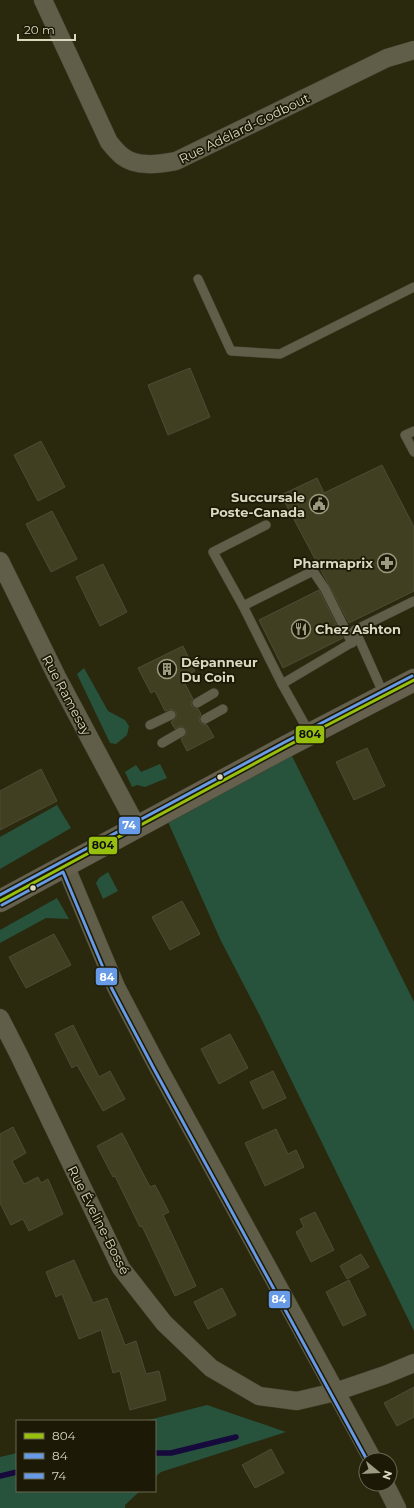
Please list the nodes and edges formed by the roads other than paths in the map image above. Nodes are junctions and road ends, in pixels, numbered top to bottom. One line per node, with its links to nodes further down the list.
1 (43, 0): 2 (street, Rue Adélard-Godbout)
2 (414, 50)
3 (198, 279): 4 (lane)
4 (414, 287)
5 (414, 430): 6 (lane)
6 (414, 452)
7 (266, 525): 10 (lane)
8 (0, 561): 24 (street, Rue Ramesay)
9 (414, 601): 11 (lane)
10 (243, 606): 11 (lane); 13 (lane)
11 (355, 641): 13 (lane); 15 (lane)
12 (414, 680): 15 (main road)
13 (282, 684): 22 (lane)
14 (214, 693): 16 (lane)
15 (384, 695): 22 (main road)
16 (197, 703)
17 (223, 709): 19 (lane)
18 (171, 715): 20 (lane)
19 (206, 719)
20 (150, 726)
21 (181, 732): 23 (lane)
22 (310, 734): 24 (main road)
23 (162, 743)
24 (137, 827): 25 (main road)
25 (65, 865): 26 (main road); 29 (street)
26 (0, 901)
27 (0, 1018): 29 (street, Rue Éveline-Bossé)
28 (414, 1364): 29 (street, Rue Éveline-Bossé)
29 (335, 1392): 30 (street)
30 (369, 1452)
31 (389, 1492): 32 (street)
32 (397, 1508)

